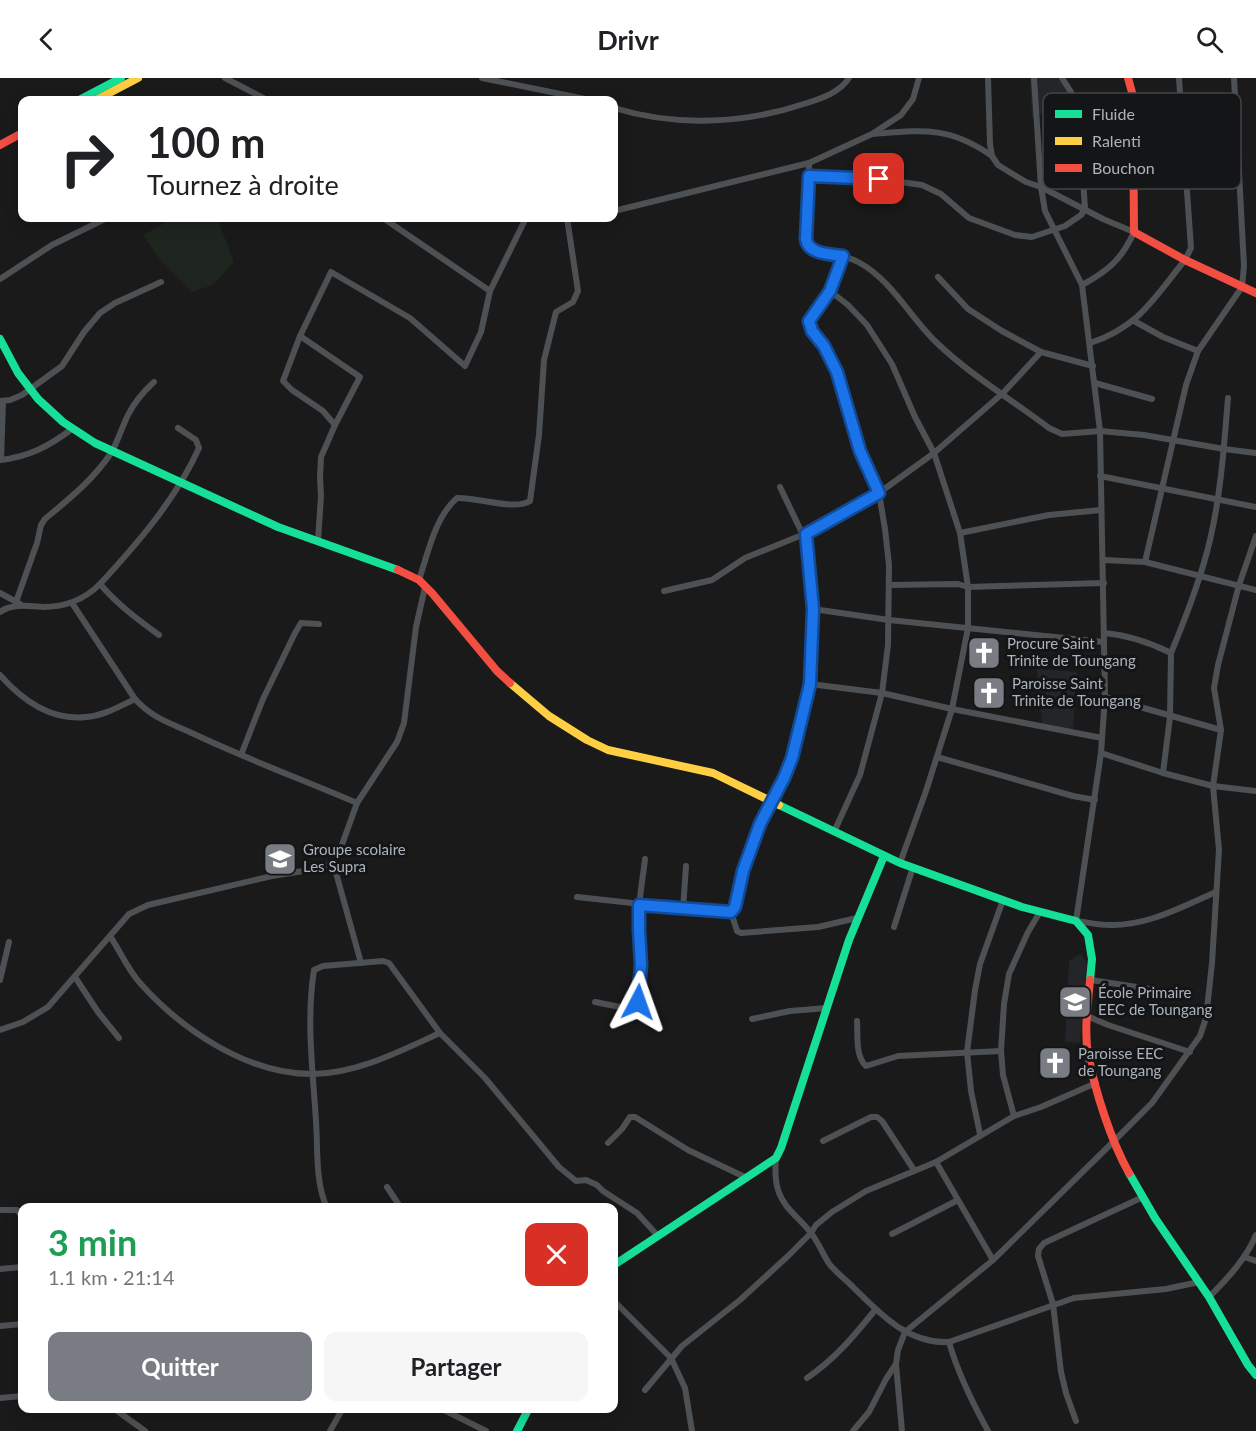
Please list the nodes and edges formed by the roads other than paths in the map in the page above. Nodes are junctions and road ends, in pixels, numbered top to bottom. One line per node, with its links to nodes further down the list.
1 (121, 78): 17 (main road)
2 (138, 78): 18 (main road)
3 (225, 78): 19 (street)
4 (482, 78): 20 (street)
5 (849, 78): 21 (street)
6 (919, 78): 22 (street)
7 (988, 78): 27 (street)
8 (1034, 78): 30 (street)
9 (1062, 78): 13 (street)
10 (1128, 78): 14 (main road)
11 (1179, 78): 15 (street)
12 (1234, 78): 16 (street)
13 (1072, 93)
14 (1131, 93)
15 (1180, 93)
16 (1235, 93)
17 (87, 96)
18 (104, 96)
19 (259, 96)
20 (570, 96)
21 (618, 109)
22 (872, 134): 27 (street); 28 (street)
23 (18, 135): 25 (main road)
24 (18, 143): 26 (main road)
25 (0, 146)
26 (0, 153)
27 (992, 156): 30 (street)
28 (809, 164): 29 (street); 37 (street)
29 (809, 176): 42 (street); 44 (street)
30 (1041, 187): 42 (street)
31 (1045, 189): 36 (street)
32 (1084, 189): 36 (street)
33 (1135, 189): 43 (main road)
34 (1187, 189): 45 (street)
35 (1240, 189): 50 (street)
36 (1085, 209): 42 (street); 43 (street)
37 (618, 210)
38 (99, 222): 47 (street)
39 (389, 222): 51 (street)
40 (524, 222): 51 (street)
41 (567, 222): 95 (street)
42 (1054, 230): 49 (street)
43 (1134, 232): 45 (main road); 49 (street)
44 (843, 256): 52 (street); 64 (street)
45 (1185, 260): 50 (main road); 54 (street)
46 (938, 277): 59 (street)
47 (0, 279)
48 (161, 282): 63 (street)
49 (1082, 285): 57 (street)
50 (1242, 287): 53 (main road); 58 (street)
51 (490, 291): 55 (street)
52 (830, 291): 75 (street); 82 (street)
53 (1256, 293)
54 (1134, 321): 57 (street); 58 (street)
55 (300, 336): 68 (street); 68 (street)
56 (0, 339): 63 (main road)
57 (1090, 344): 60 (street)
58 (1198, 351): 72 (street)
59 (1041, 352): 60 (street); 64 (street)
60 (1093, 366): 62 (street)
61 (154, 382): 74 (street)
62 (1095, 383): 66 (street); 71 (street)
63 (29, 389): 67 (street); 70 (main road)
64 (1003, 393): 71 (street); 75 (street)
65 (1228, 398): 73 (street)
66 (1152, 399)
67 (2, 401): 77 (street)
68 (335, 425): 89 (street)
69 (178, 428): 79 (street)
70 (72, 429): 74 (main road); 77 (street)
71 (1100, 431): 72 (street); 78 (street)
72 (1174, 441): 73 (street); 81 (street)
73 (1224, 449): 76 (street); 83 (street)
74 (112, 452): 79 (main road); 103 (street)
75 (934, 453): 82 (street); 86 (street)
76 (1256, 453)
77 (0, 460)
78 (1100, 476): 81 (street); 85 (street)
79 (181, 483): 89 (main road); 94 (street)
80 (780, 487): 87 (street)
81 (1162, 488): 83 (street); 91 (street)
82 (879, 493): 87 (street); 96 (street)
83 (1218, 499): 84 (street); 92 (street)
84 (1256, 507)
85 (1101, 510): 86 (street); 90 (street)
86 (960, 533): 98 (street)
87 (804, 535): 100 (street); 104 (street)
88 (1256, 537): 97 (street)
89 (318, 541): 95 (main road)
90 (1103, 560): 91 (street); 93 (street)
91 (1145, 562): 92 (street)
92 (1200, 574): 97 (street); 112 (street)
93 (1104, 583): 98 (street); 109 (street)
94 (100, 584): 102 (street); 110 (street)
95 (422, 584): 129 (main road); 130 (street)
96 (889, 585): 98 (street); 106 (street)
97 (1239, 585): 99 (street); 120 (street)
98 (968, 587): 108 (street)
99 (1256, 590)
100 (664, 591)
101 (0, 593): 103 (street)
102 (72, 603): 103 (street); 117 (street)
103 (20, 604): 105 (street)
104 (813, 609): 106 (street); 114 (street)
105 (0, 612)
106 (889, 620): 108 (street); 115 (street)
107 (319, 624): 123 (street)
108 (968, 628): 111 (street); 118 (street)
109 (1104, 633): 111 (street); 112 (street)
110 (159, 635)
111 (1104, 642): 116 (street)
112 (1171, 653): 119 (street)
113 (0, 675): 117 (street)
114 (810, 684): 115 (street); 129 (street)
115 (882, 693): 118 (street); 131 (street)
116 (1105, 697): 119 (street); 121 (street)
117 (135, 699): 123 (street)
118 (952, 709): 121 (street); 124 (street)
119 (1170, 717): 120 (street); 125 (street)
120 (1221, 730): 126 (street)
121 (1102, 738): 122 (street)
122 (1101, 753): 125 (street); 128 (street)
123 (241, 755): 130 (street)
124 (937, 757): 128 (street); 135 (street)
125 (1163, 773): 126 (street)
126 (1213, 786): 127 (street); 138 (street)
127 (1256, 791)
128 (1095, 800): 146 (street)
129 (772, 802): 131 (main road); 143 (street)
130 (357, 803): 134 (street)
131 (834, 832): 132 (main road)
132 (885, 856): 135 (main road); 145 (main road)
133 (645, 859): 141 (street)
134 (333, 862): 148 (street); 150 (street)
135 (900, 863): 137 (main road)
136 (686, 866): 142 (street)
137 (913, 867): 140 (main road); 147 (street)
138 (1216, 892): 146 (street); 165 (street)
139 (577, 897): 141 (street)
140 (1003, 900): 144 (main road); 164 (street)
141 (639, 905): 142 (street); 155 (street)
142 (683, 909): 143 (street)
143 (731, 912): 145 (street)
144 (1040, 912): 146 (main road); 163 (street)
145 (857, 918): 156 (main road)
146 (1076, 921): 153 (main road)
147 (894, 927)
148 (110, 936): 151 (street); 166 (street)
149 (9, 942): 152 (street)
150 (361, 963): 161 (street); 166 (street)
151 (75, 977): 160 (street); 162 (street)
152 (0, 980)
153 (1091, 980): 154 (street); 157 (main road)
154 (1176, 993)
155 (595, 1002)
156 (827, 1008): 158 (street); 173 (main road)
157 (1087, 1016): 165 (street); 167 (main road)
158 (752, 1019)
159 (857, 1021): 164 (street)
160 (0, 1030)
161 (440, 1033): 166 (street); 187 (street)
162 (119, 1038)
163 (1001, 1051): 164 (street); 168 (street)
164 (967, 1052): 169 (street)
165 (1190, 1052): 171 (street)
166 (314, 1074): 180 (street)
167 (1096, 1083): 168 (street); 171 (main road)
168 (1014, 1116): 169 (street)
169 (980, 1134): 174 (street)
170 (824, 1141): 175 (street)
171 (1114, 1141): 178 (main road); 189 (street)
172 (608, 1143): 176 (street)
173 (776, 1158): 176 (main road); 184 (street)
174 (936, 1162): 175 (street); 179 (street)
175 (914, 1170): 184 (street)
176 (747, 1178): 187 (main road)
177 (387, 1187): 181 (street)
178 (1143, 1197): 194 (main road); 196 (street)
179 (958, 1200): 185 (street); 189 (street)
180 (325, 1203)
181 (398, 1203)
182 (0, 1210): 183 (street)
183 (18, 1212)
184 (811, 1233): 198 (street); 203 (street)
185 (892, 1234)
186 (1256, 1235): 188 (street)
187 (658, 1236): 191 (main road)
188 (1244, 1257): 190 (street); 195 (street)
189 (993, 1260): 201 (street)
190 (1256, 1261)
191 (618, 1262)
192 (18, 1267): 193 (street)
193 (0, 1269)
194 (1199, 1282): 195 (main road); 196 (street)
195 (1209, 1297): 205 (main road)
196 (1053, 1304): 202 (street); 214 (street)
197 (618, 1305): 203 (street)
198 (875, 1310): 201 (street); 206 (street)
199 (18, 1324): 200 (street)
200 (0, 1326)
201 (905, 1332): 202 (street); 204 (street)
202 (949, 1342): 222 (street)
203 (671, 1358): 207 (street); 219 (street)
204 (896, 1364): 220 (street); 221 (street)
205 (1256, 1375)
206 (807, 1378)
207 (645, 1390)
208 (18, 1396): 209 (street)
209 (0, 1398)
210 (120, 1413): 215 (street)
211 (340, 1413): 216 (street)
212 (450, 1413): 217 (street)
213 (526, 1413): 218 (main road)
214 (1076, 1421)
215 (145, 1431)
216 (330, 1431)
217 (486, 1431)
218 (517, 1431)
219 (692, 1431)
220 (853, 1431)
221 (902, 1431)
222 (988, 1431)

